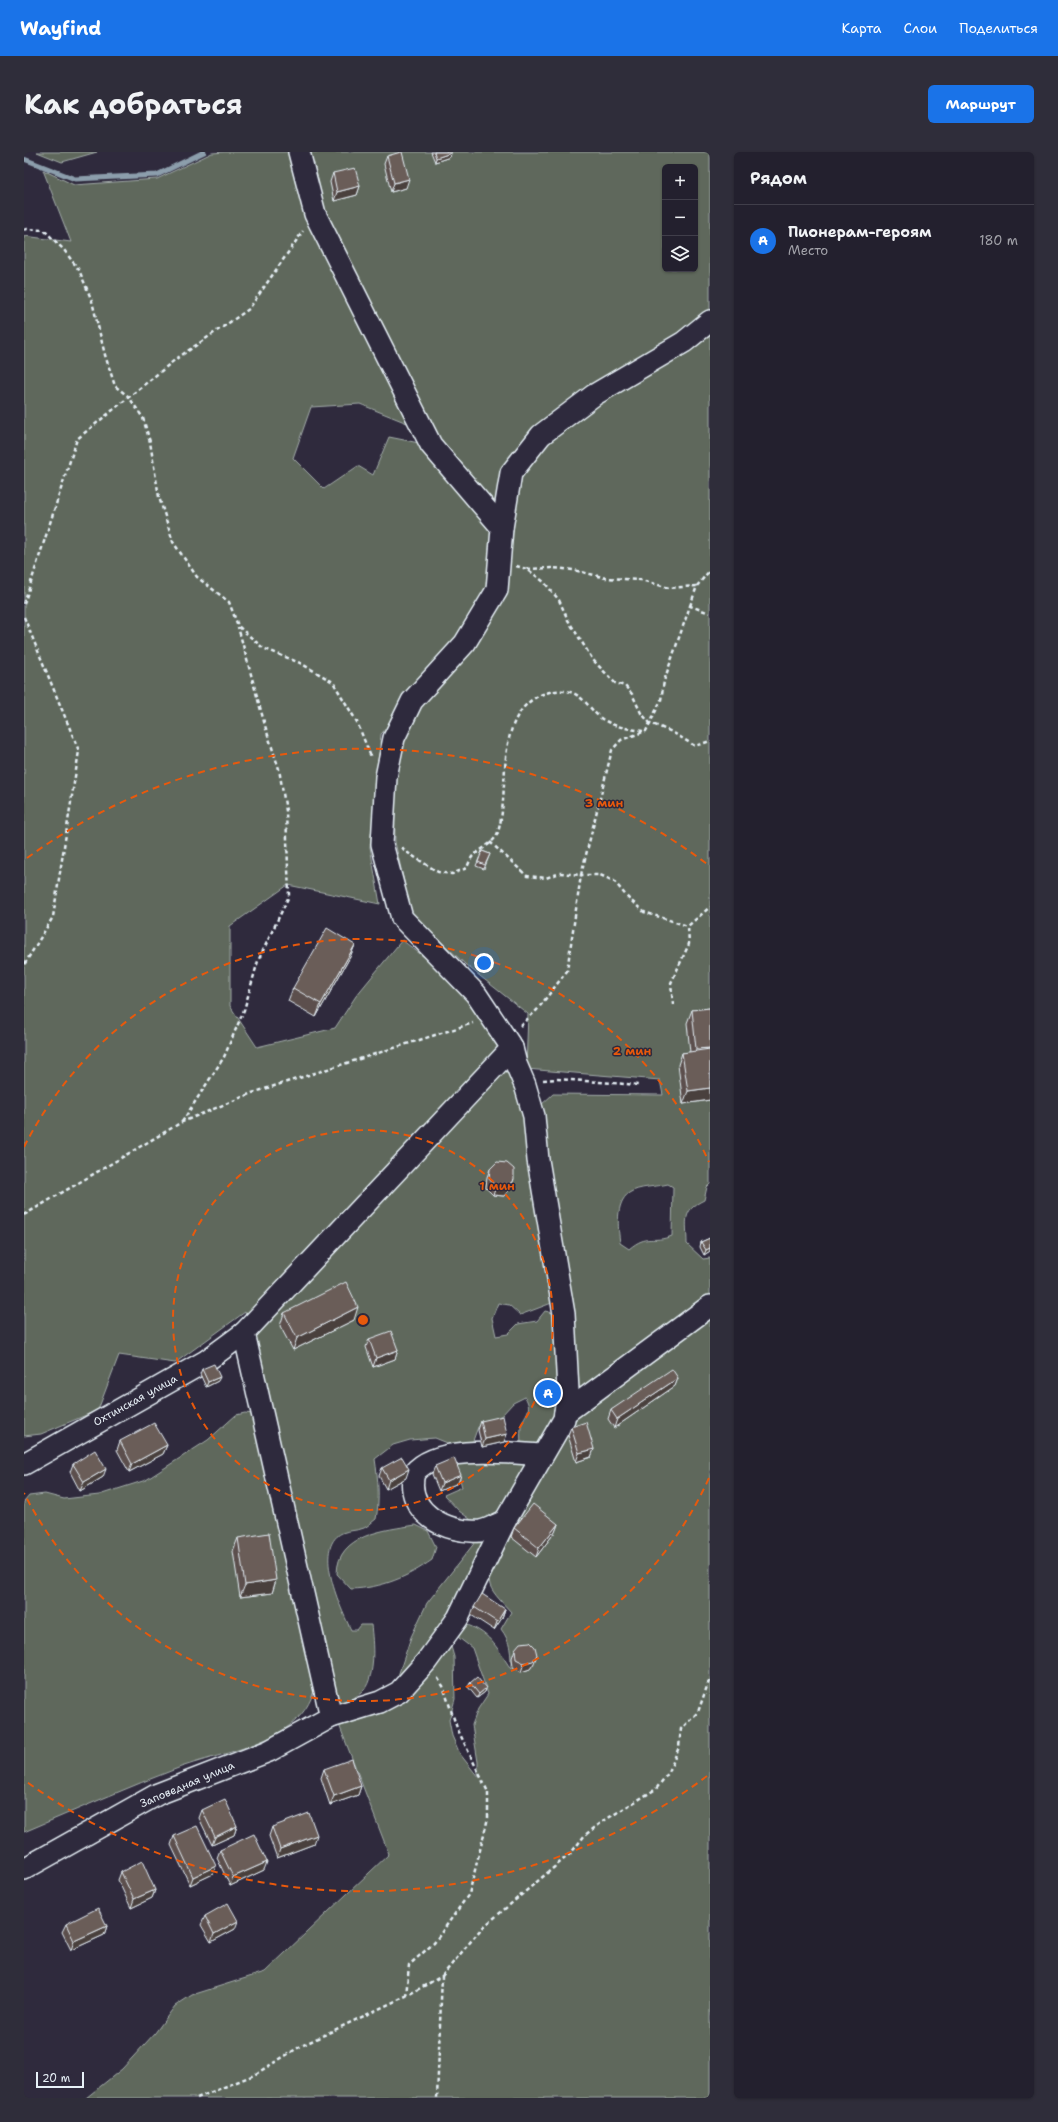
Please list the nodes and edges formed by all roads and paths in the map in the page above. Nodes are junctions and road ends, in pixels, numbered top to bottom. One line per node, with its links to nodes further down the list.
1 (299, 152): 2 (street)
2 (315, 214): 5 (path); 6 (street)
3 (24, 230): 5 (path)
4 (710, 321): 6 (street, Заповедная улица)
5 (129, 397): 11 (path); 15 (path)
6 (502, 528): 19 (street, Заповедная улица)
7 (513, 565): 8 (path)
8 (526, 569): 10 (path); 16 (path)
9 (710, 570): 10 (path)
10 (697, 586): 12 (path)
11 (24, 604)
12 (690, 606): 13 (path); 16 (path)
13 (710, 613)
14 (24, 617): 25 (path)
15 (238, 626): 19 (path); 31 (path)
16 (650, 723): 17 (path); 18 (path)
17 (646, 731): 20 (path); 22 (path)
18 (710, 741)
19 (386, 777): 27 (street, Заповедная улица)
20 (490, 842): 21 (path); 22 (path)
21 (401, 845)
22 (581, 875): 24 (path); 28 (path)
23 (710, 907): 24 (path)
24 (688, 926): 26 (path)
25 (24, 965)
26 (673, 1005)
27 (492, 1018): 28 (street, Заповедная улица); 31 (path)
28 (508, 1043): 29 (street, Заповедная улица); 34 (street, Охтинская улица)
29 (525, 1084): 30 (path); 35 (street, Заповедная улица)
30 (639, 1085)
31 (182, 1122): 32 (path)
32 (24, 1215)
33 (710, 1306): 35 (street)
34 (244, 1333): 37 (street, Охтинская улица); 41 (street)
35 (565, 1413): 36 (street, Заповедная улица)
36 (542, 1455): 38 (street, Заповедная улица); 38 (street)
37 (24, 1464)
38 (506, 1521): 39 (street, Заповедная улица)
39 (426, 1662): 41 (street, Заповедная улица); 44 (path)
40 (710, 1678): 43 (path)
41 (331, 1717): 42 (street, Заповедная улица)
42 (24, 1869)
43 (442, 1976): 44 (path); 46 (path)
44 (406, 1996): 45 (path)
45 (197, 2098)
46 (437, 2098)

